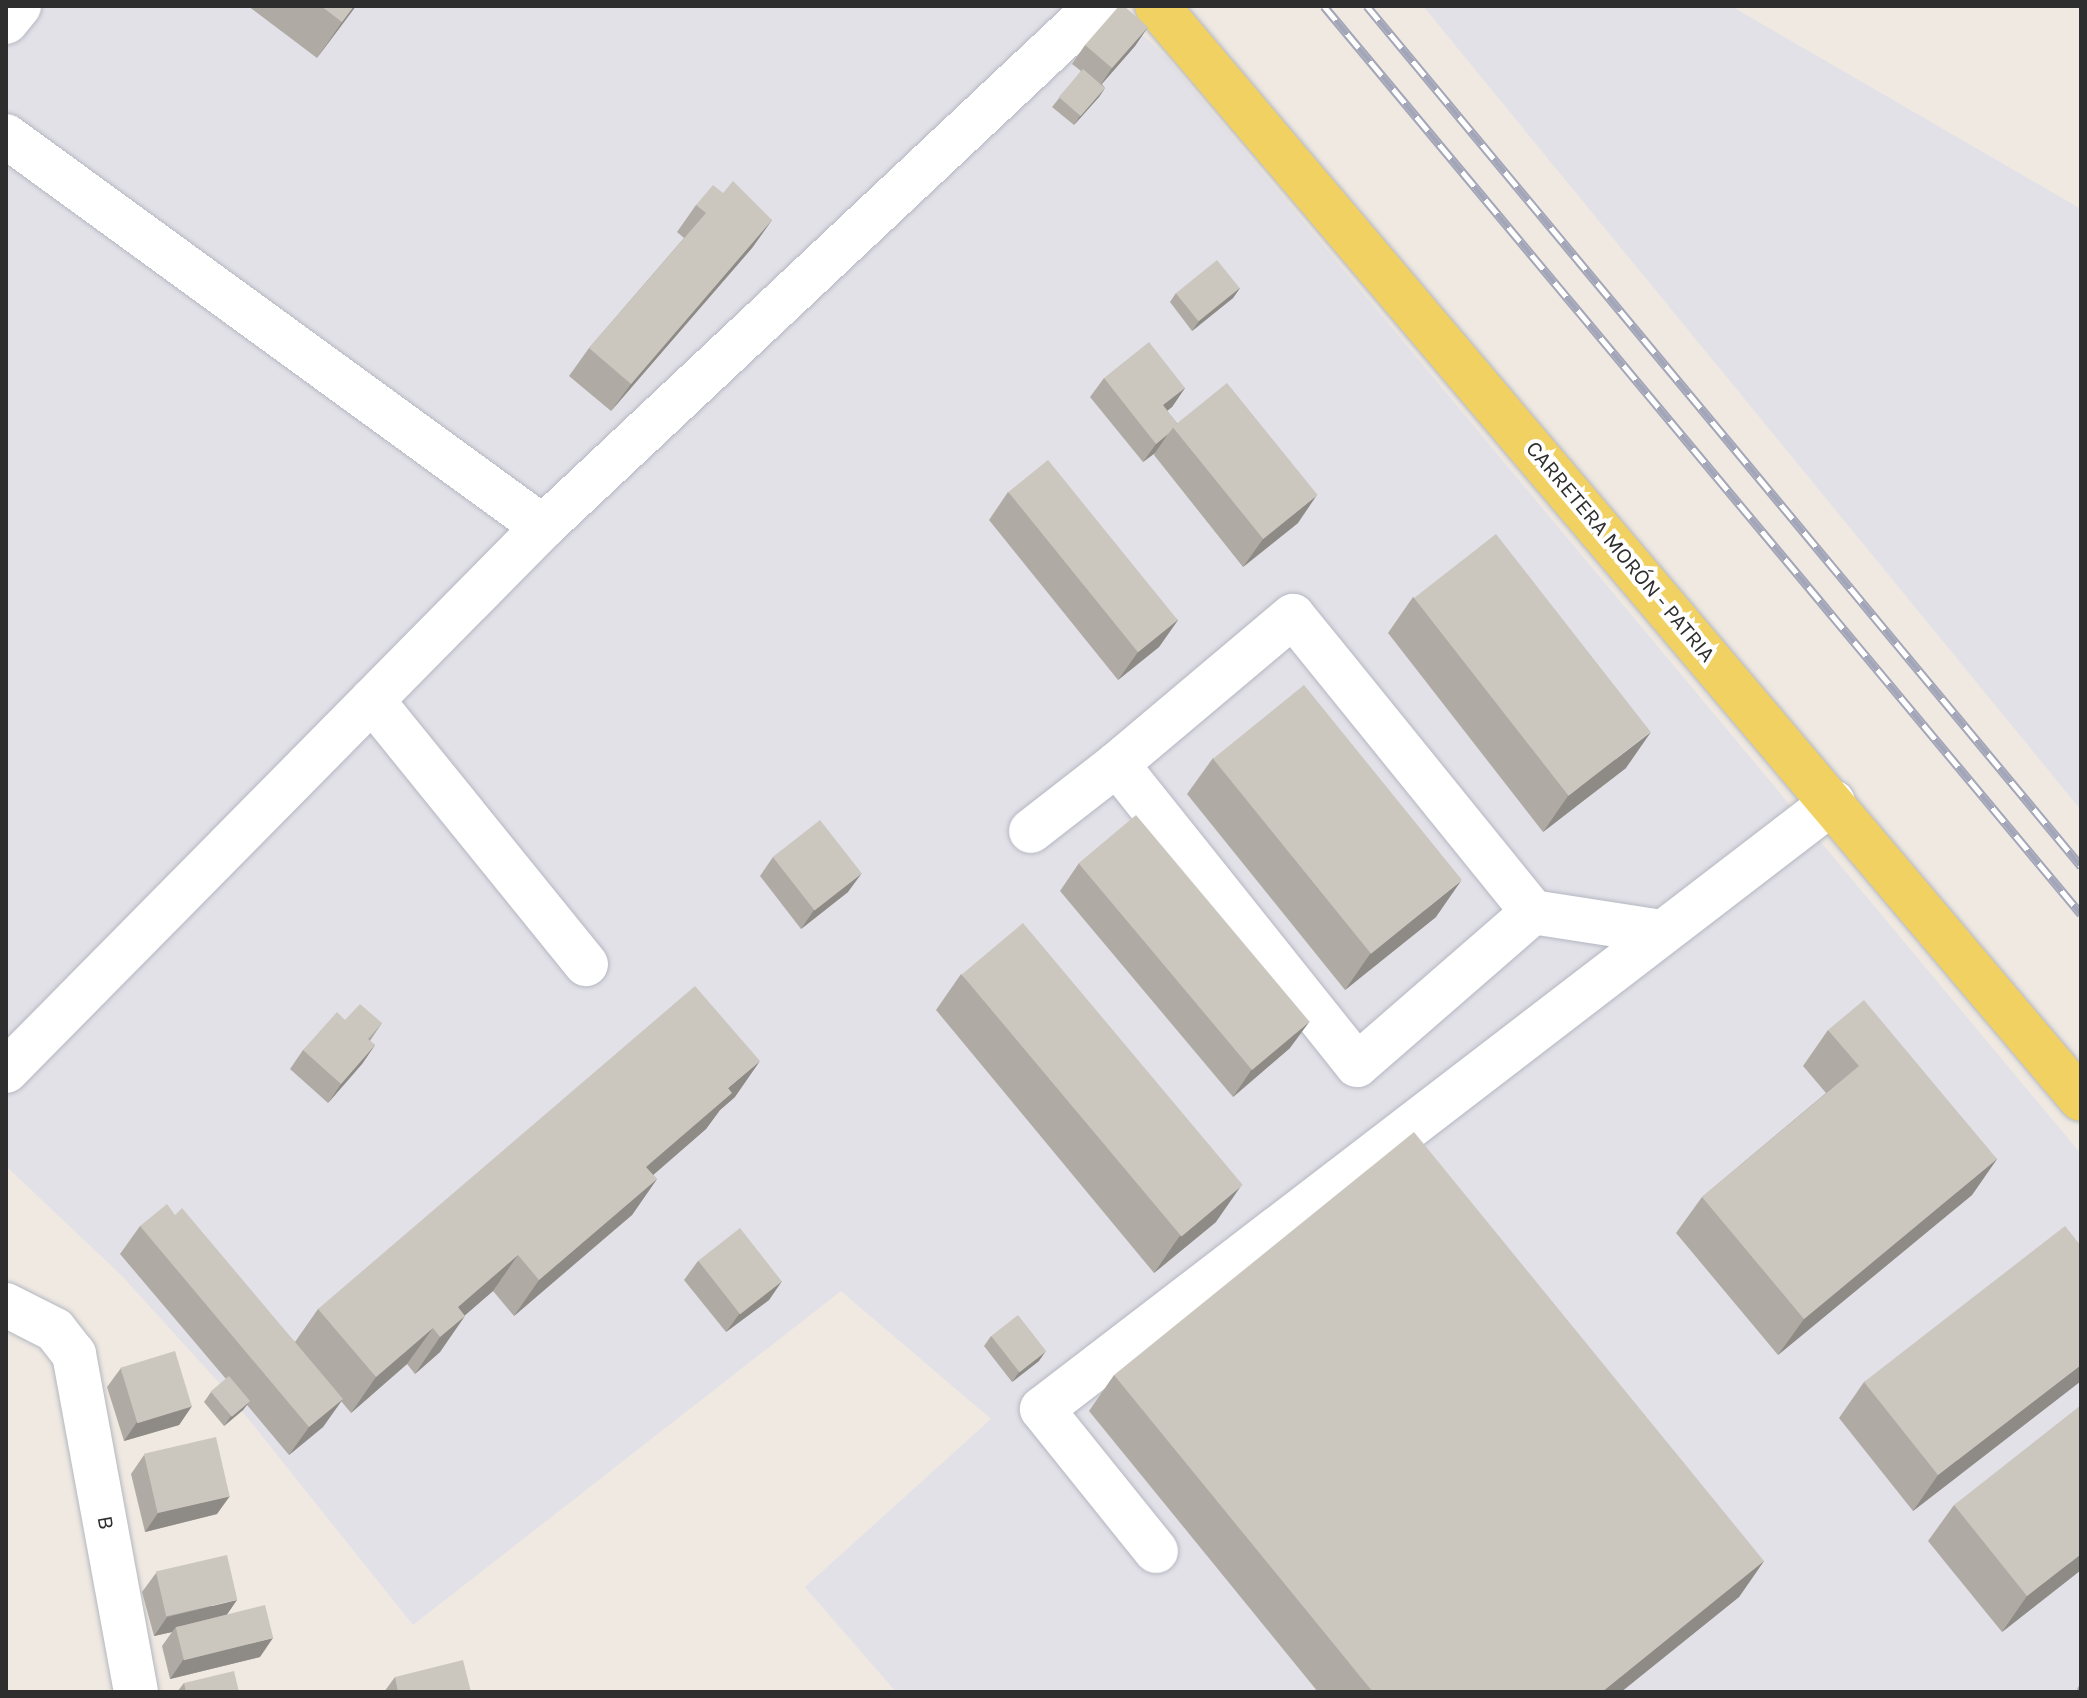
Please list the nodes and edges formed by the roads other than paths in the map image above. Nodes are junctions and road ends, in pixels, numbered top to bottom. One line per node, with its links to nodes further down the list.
1 (19, 6): 4 (street)
2 (1097, 6): 6 (street)
3 (1157, 6): 9 (main road, CARRETERA MORÓN - PATRIA)
4 (6, 22)
5 (6, 136): 6 (street)
6 (543, 527): 7 (street)
7 (372, 700): 13 (street); 14 (street)
8 (1117, 764): 10 (street); 11 (street); 11 (street)
9 (1833, 802): 12 (street); 15 (main road, CARRETERA MORÓN - PATRIA)
10 (1031, 831)
11 (1533, 912): 12 (street)
12 (1662, 932): 17 (street)
13 (586, 964)
14 (6, 1071)
15 (2081, 1099)
16 (6, 1305): 18 (street, B)
17 (1156, 1551)
18 (136, 1692)

